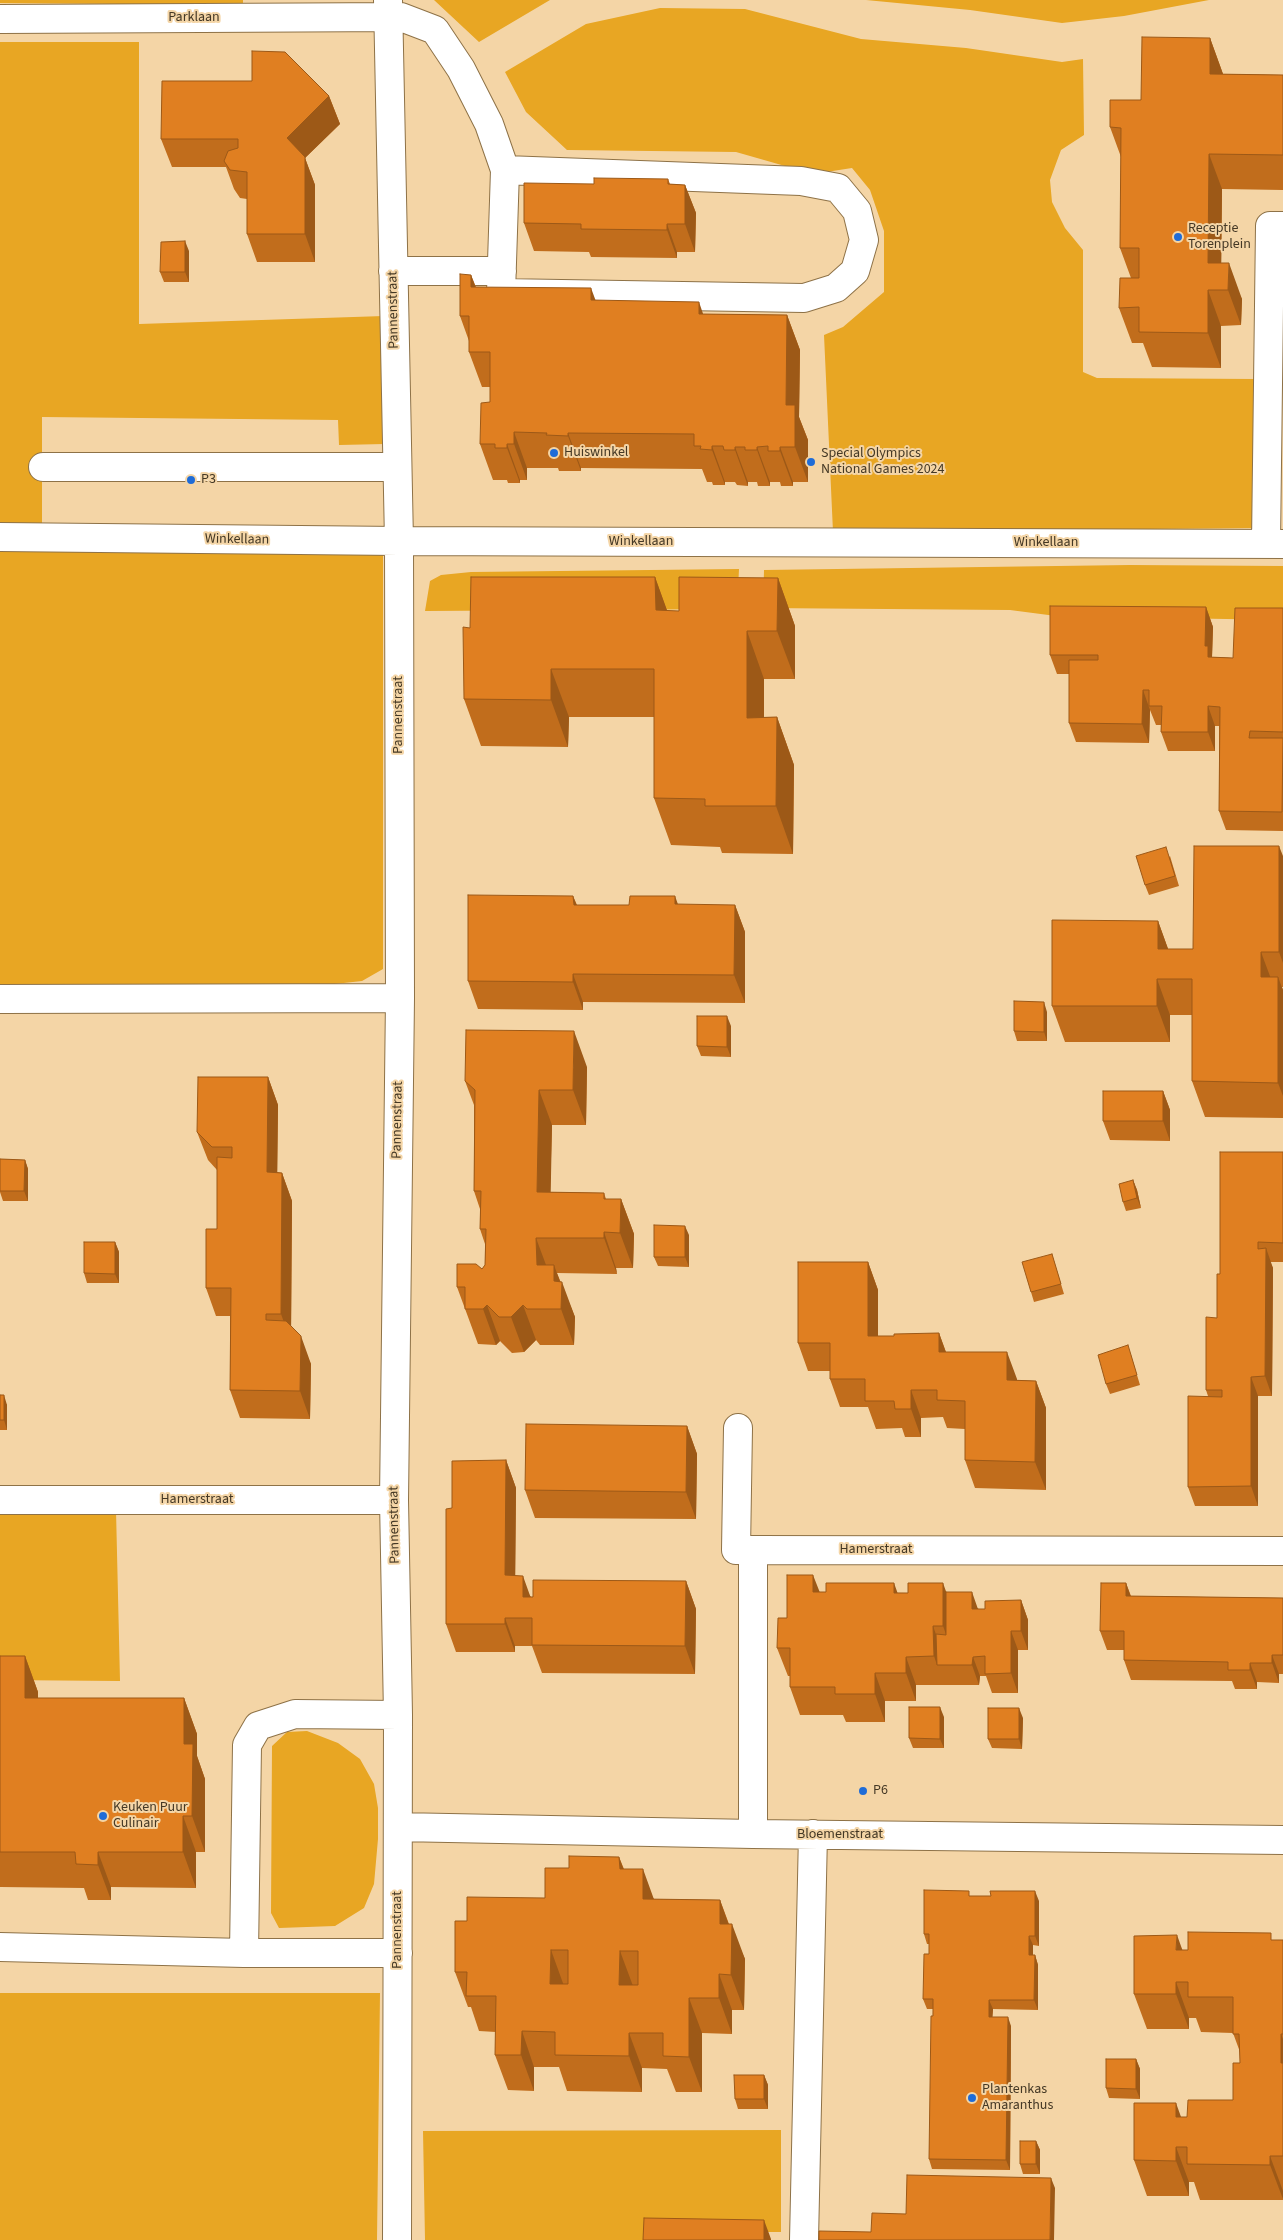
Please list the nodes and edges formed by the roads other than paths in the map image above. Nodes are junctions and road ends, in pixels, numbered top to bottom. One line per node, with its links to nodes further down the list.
1 (298, 8): 2 (street, Parklaan); 3 (street, Parklaan)
2 (388, 8): 4 (street, Parklaan); 6 (street, Pannenstraat)
3 (0, 19)
4 (505, 170): 7 (street, Parklaan); 7 (street, Parklaan)
5 (1283, 226): 12 (street)
6 (393, 271): 7 (street); 9 (street, Pannenstraat)
7 (502, 271)
8 (43, 467): 9 (street)
9 (397, 467): 11 (street, Pannenstraat)
10 (0, 537): 11 (street, Winkellaan)
11 (399, 541): 12 (street, Winkellaan); 13 (street, Pannenstraat)
12 (1274, 544)
13 (400, 998): 14 (street); 17 (street, Pannenstraat)
14 (0, 999)
15 (738, 1428): 18 (street)
16 (0, 1500): 17 (street, Hamerstraat)
17 (394, 1500): 20 (street, Pannenstraat)
18 (753, 1550): 19 (street, Hamerstraat); 22 (street)
19 (1283, 1551)
20 (398, 1715): 21 (street, Pannenstraat); 27 (street)
21 (398, 1827): 22 (street, Bloemenstraat); 26 (street, Pannenstraat)
22 (752, 1834): 23 (street, Bloemenstraat)
23 (813, 1834): 24 (street, Bloemenstraat); 29 (street)
24 (1283, 1840)
25 (0, 1948): 27 (street)
26 (398, 1952): 27 (street); 28 (street, Pannenstraat)
27 (244, 1953)
28 (397, 2240)
29 (804, 2240)

